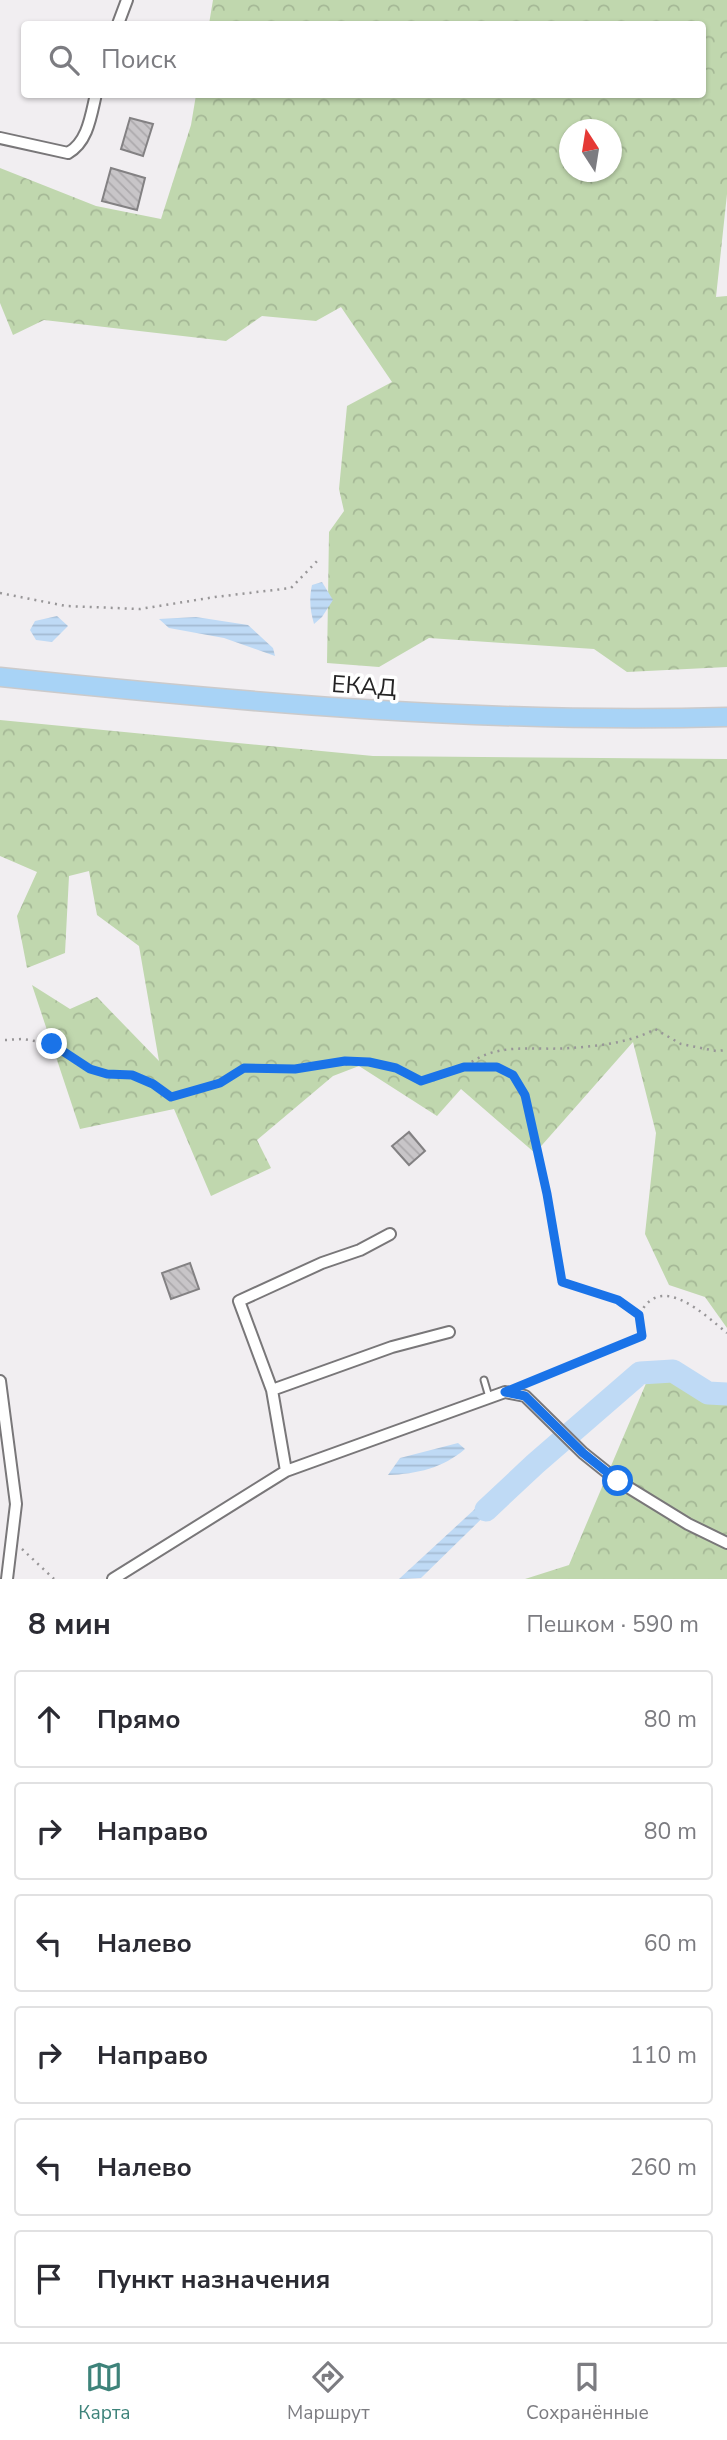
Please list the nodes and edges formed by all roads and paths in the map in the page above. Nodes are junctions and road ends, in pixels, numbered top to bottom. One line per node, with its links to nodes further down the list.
1 (127, 0): 2 (street)
2 (119, 21)
3 (95, 98): 4 (street)
4 (0, 138)
5 (320, 558): 6 (path)
6 (0, 593)
7 (0, 677): 8 (highway, ЕКАД)
8 (727, 717)
9 (5, 1040): 11 (path)
10 (727, 1050): 11 (path)
11 (464, 1067): 13 (path)
12 (390, 1234): 18 (street)
13 (639, 1317): 15 (path); 19 (path)
14 (449, 1332): 18 (street)
15 (727, 1333)
16 (484, 1380): 20 (lane)
17 (0, 1381): 22 (street)
18 (272, 1390): 21 (street)
19 (505, 1392): 20 (street); 23 (street)
20 (489, 1397): 21 (street)
21 (286, 1471): 26 (street)
22 (11, 1541): 24 (street); 25 (path)
23 (727, 1543)
24 (7, 1579)
25 (54, 1579)
26 (113, 1579)

